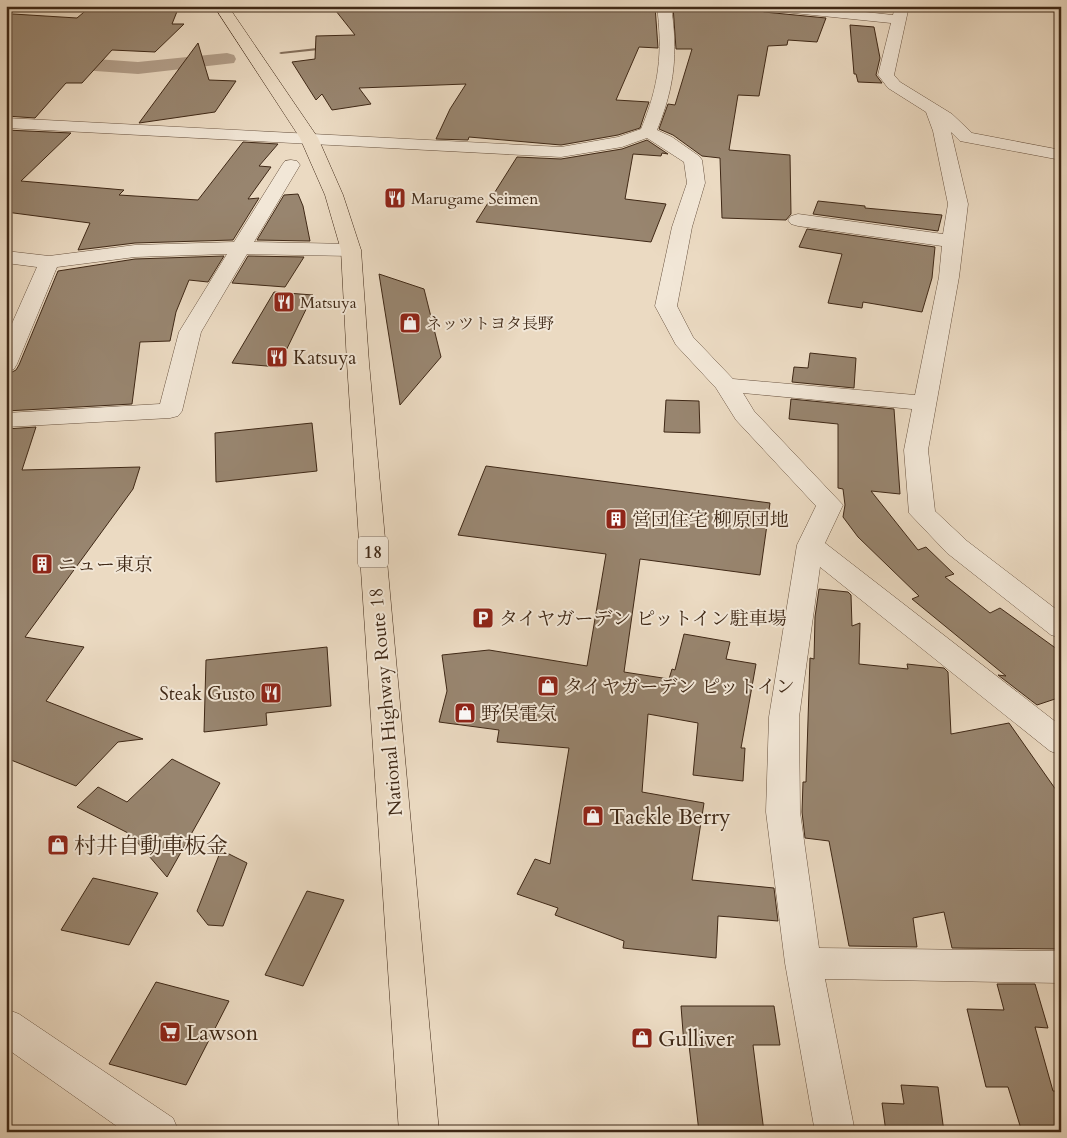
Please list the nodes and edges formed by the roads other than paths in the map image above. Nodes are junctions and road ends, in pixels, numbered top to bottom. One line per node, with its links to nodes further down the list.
1 (10, 6): 5 (main road)
2 (221, 6): 10 (main road, National Highway Route 18 / 18)
3 (664, 6): 9 (street)
4 (764, 6): 6 (street)
5 (6, 10)
6 (901, 13): 7 (street)
7 (934, 112): 11 (street); 14 (street)
8 (6, 123): 10 (street)
9 (648, 132): 10 (street); 20 (street)
10 (309, 138): 16 (main road, National Highway Route 18 / 18)
11 (1061, 155)
12 (291, 165): 15 (street)
13 (798, 220): 14 (street)
14 (952, 241): 21 (street)
15 (242, 248): 16 (street); 18 (street); 22 (street)
16 (351, 250): 30 (main road, National Highway Route 18 / 18)
17 (6, 257): 18 (street)
18 (49, 262): 19 (street)
19 (6, 364)
20 (726, 385): 21 (street); 23 (street)
21 (926, 403): 24 (street)
22 (6, 420)
23 (810, 545): 25 (street); 26 (street)
24 (1061, 628)
25 (1061, 743)
26 (803, 963): 27 (street); 31 (street)
27 (1061, 967)
28 (6, 1026): 29 (street)
29 (159, 1132)
30 (419, 1132)
31 (835, 1132)

